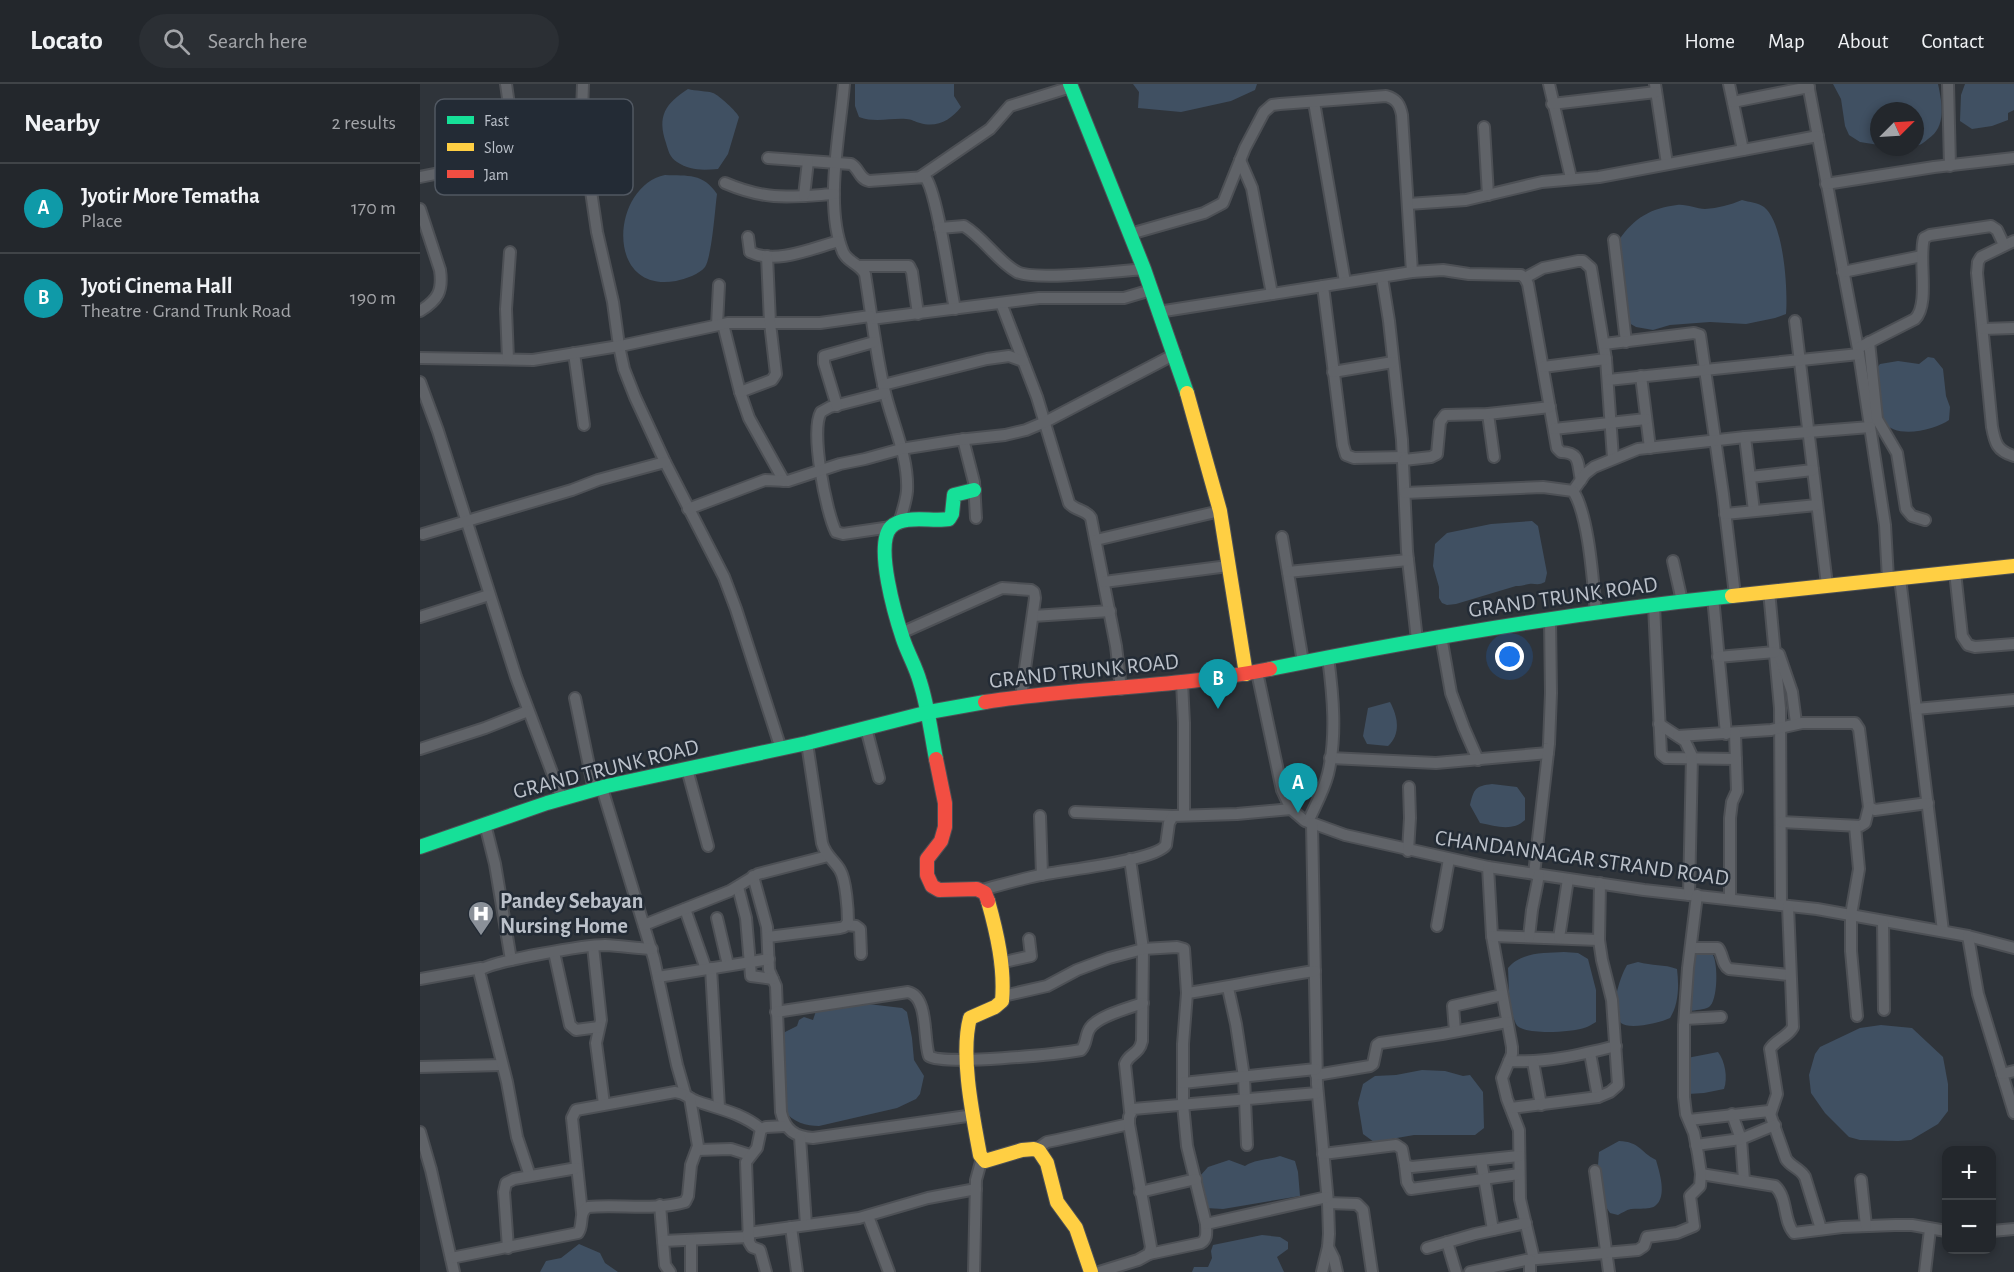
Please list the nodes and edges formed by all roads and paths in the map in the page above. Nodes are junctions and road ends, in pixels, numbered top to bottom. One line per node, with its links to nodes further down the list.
1 (506, 84): 10 (street)
2 (583, 84): 11 (street)
3 (844, 84): 22 (street)
4 (1549, 84): 14 (street)
5 (1729, 84): 13 (street)
6 (1948, 84): 24 (street)
7 (1070, 86): 27 (street); 38 (street)
8 (1809, 86): 13 (street); 16 (street)
9 (1655, 88): 14 (street); 23 (street)
10 (508, 99)
11 (583, 99)
12 (1314, 102): 20 (street); 35 (street); 52 (street)
13 (1733, 102): 17 (street)
14 (1552, 104): 28 (street)
15 (1484, 128): 33 (street)
16 (1818, 136): 17 (street); 30 (street)
17 (1743, 150): 23 (street)
18 (768, 158): 21 (street)
19 (2014, 158): 24 (street)
20 (1240, 160): 38 (street); 56 (street)
21 (808, 161): 22 (street); 34 (street)
22 (835, 163): 27 (street); 31 (street)
23 (1667, 164): 28 (street)
24 (1950, 166): 30 (street)
25 (435, 174): 26 (street)
26 (420, 177)
27 (920, 177): 37 (street)
28 (1571, 178): 33 (street)
29 (725, 183): 34 (street)
30 (1826, 184): 49 (street)
31 (834, 194): 34 (street); 41 (street)
32 (592, 195): 70 (street)
33 (1488, 195): 35 (street)
34 (804, 196)
35 (1408, 204): 48 (street)
36 (420, 209): 59 (street)
37 (940, 228): 47 (street); 58 (street)
38 (1130, 234): 47 (street)
39 (748, 237): 44 (street)
40 (1614, 240): 69 (street)
41 (839, 242): 44 (street); 46 (street)
42 (2009, 243): 45 (street); 67 (street)
43 (510, 252): 77 (street)
44 (767, 256): 64 (street)
45 (1922, 256): 49 (street); 72 (street)
46 (860, 266): 61 (street); 62 (street)
47 (1144, 269): 55 (street)
48 (1412, 272): 50 (street); 51 (street)
49 (1843, 272): 72 (street)
50 (1382, 277): 52 (street); 80 (street)
51 (1526, 278): 71 (street); 81 (street)
52 (1345, 282): 54 (street)
53 (719, 285): 65 (street)
54 (1323, 286): 56 (street); 83 (street)
55 (1151, 290): 57 (street); 60 (street)
56 (1272, 294): 60 (street)
57 (1001, 303): 58 (street); 79 (street)
58 (954, 309): 61 (street)
59 (420, 311)
60 (1158, 312): 74 (street)
61 (918, 314): 62 (street)
62 (870, 318): 64 (street); 68 (street)
63 (1796, 321): 78 (street)
64 (770, 323): 65 (street); 88 (street)
65 (720, 324): 70 (street); 88 (street)
66 (2014, 327): 67 (street)
67 (1983, 329): 104 (street)
68 (874, 342): 87 (street); 89 (street)
69 (1626, 342): 71 (street); 82 (street)
70 (619, 345): 73 (street); 108 (street)
71 (1604, 345): 76 (street)
72 (1863, 347): 78 (street); 96 (street); 124 (street)
73 (574, 353): 77 (street); 95 (street)
74 (1175, 354): 93 (street); 119 (street)
75 (420, 358): 77 (street)
76 (1606, 358): 81 (street); 85 (street)
77 (508, 359)
78 (1800, 359): 82 (street); 98 (street)
79 (1023, 361): 87 (street); 93 (street)
80 (1393, 362): 83 (street); 107 (street)
81 (1543, 367): 90 (street)
82 (1705, 369): 84 (street); 101 (street)
83 (1333, 372): 107 (street)
84 (1641, 376): 85 (street); 92 (street)
85 (1608, 380): 94 (street)
86 (420, 382): 123 (street)
87 (884, 389): 89 (street); 103 (street)
88 (740, 392): 113 (street)
89 (837, 405): 109 (street)
90 (1550, 407): 91 (street); 97 (street)
91 (1488, 414): 105 (street); 107 (street)
92 (1646, 419): 94 (street); 102 (street)
93 (1045, 422): 100 (street); 128 (street)
94 (1611, 422): 97 (street); 106 (street)
95 (584, 425)
96 (1870, 427): 98 (street); 135 (street)
97 (1554, 429): 112 (street)
98 (1808, 432): 99 (street); 110 (street)
99 (1745, 437): 101 (street); 111 (street)
100 (963, 439): 103 (street); 114 (street)
101 (1716, 441): 102 (street); 121 (street)
102 (1650, 448): 106 (street)
103 (901, 449): 109 (street); 125 (street)
104 (2014, 456)
105 (1494, 457)
106 (1613, 458): 112 (street)
107 (1404, 459): 116 (street)
108 (665, 462): 118 (street); 123 (street)
109 (820, 470): 113 (street); 125 (street)
110 (1813, 470): 111 (street); 117 (street)
111 (1750, 477): 120 (street)
112 (1581, 480): 115 (street)
113 (784, 481): 118 (street)
114 (974, 490): 122 (street); 125 (street)
115 (1573, 490): 116 (street); 145 (street)
116 (1405, 494): 129 (street)
117 (1817, 505): 120 (street); 137 (street)
118 (688, 509): 175 (street)
119 (1220, 511): 128 (street); 131 (street)
120 (1754, 511): 121 (street)
121 (1725, 514): 139 (street)
122 (976, 518)
123 (465, 520): 126 (street); 140 (street)
124 (1925, 520)
125 (895, 525): 149 (street)
126 (423, 534)
127 (1282, 537): 133 (street)
128 (1096, 540): 136 (street)
129 (1408, 560): 133 (street); 152 (street)
130 (1673, 561): 142 (street)
131 (1228, 566): 136 (street); 158 (street)
132 (2014, 566): 134 (street, GRAND TRUNK ROAD)
133 (1288, 572): 157 (street)
134 (1955, 572): 135 (street, GRAND TRUNK ROAD); 153 (street)
135 (1894, 578): 137 (street, GRAND TRUNK ROAD); 164 (street)
136 (1104, 582): 144 (street)
137 (1827, 585): 138 (street, GRAND TRUNK ROAD)
138 (1769, 591): 139 (street, GRAND TRUNK ROAD); 151 (street)
139 (1735, 595): 141 (street, GRAND TRUNK ROAD)
140 (489, 596): 147 (street); 165 (street)
141 (1713, 597): 142 (street, GRAND TRUNK ROAD); 156 (street)
142 (1682, 601): 143 (street, GRAND TRUNK ROAD)
143 (1654, 605): 145 (street, GRAND TRUNK ROAD); 168 (street)
144 (1110, 611): 146 (street); 160 (street)
145 (1596, 613): 148 (street, GRAND TRUNK ROAD)
146 (1032, 616): 149 (street); 161 (street)
147 (420, 617)
148 (1550, 620): 150 (street, GRAND TRUNK ROAD); 176 (street)
149 (901, 633): 166 (street)
150 (1441, 636): 152 (street, GRAND TRUNK ROAD); 180 (street)
151 (1773, 639): 154 (street); 167 (street)
152 (1417, 640): 155 (street, GRAND TRUNK ROAD)
153 (2014, 644)
154 (1775, 652): 156 (street); 170 (street)
155 (1328, 657): 157 (street, GRAND TRUNK ROAD); 177 (street)
156 (1718, 657): 171 (street)
157 (1303, 662): 158 (street, GRAND TRUNK ROAD)
158 (1252, 673): 159 (street, GRAND TRUNK ROAD); 188 (street)
159 (1182, 682): 160 (street, GRAND TRUNK ROAD); 190 (street)
160 (1121, 689): 161 (street, GRAND TRUNK ROAD)
161 (1021, 697): 166 (street, GRAND TRUNK ROAD)
162 (575, 698): 184 (street)
163 (2014, 700): 164 (street)
164 (1916, 709): 186 (street)
165 (528, 711): 174 (street); 185 (street)
166 (927, 713): 169 (street, GRAND TRUNK ROAD); 209 (street)
167 (1796, 723): 170 (street); 187 (street)
168 (1659, 724): 172 (street); 178 (street)
169 (866, 728): 173 (street, GRAND TRUNK ROAD); 182 (street)
170 (1780, 729): 171 (street); 192 (street)
171 (1730, 733): 172 (street); 179 (street)
172 (1678, 736): 178 (street)
173 (807, 743): 175 (street, GRAND TRUNK ROAD); 199 (street)
174 (420, 749)
175 (781, 749): 181 (street, GRAND TRUNK ROAD)
176 (1548, 753): 180 (street); 203 (street)
177 (1330, 758): 180 (street); 193 (street)
178 (1692, 759): 179 (street); 210 (street)
179 (1736, 759): 211 (street)
180 (1478, 760)
181 (687, 769): 184 (street, GRAND TRUNK ROAD); 196 (street)
182 (879, 778)
183 (1409, 787): 198 (street)
184 (598, 789): 185 (street, GRAND TRUNK ROAD); 217 (street)
185 (562, 799): 194 (street, GRAND TRUNK ROAD)
186 (1928, 803): 187 (street); 220 (street)
187 (1869, 807): 195 (street)
188 (1291, 809): 190 (street); 193 (street, CHANDANNAGAR STRAND ROAD)
189 (1075, 812): 190 (street)
190 (1178, 815): 201 (street)
191 (1040, 816): 204 (street)
192 (1781, 822): 195 (street); 212 (street)
193 (1310, 823): 198 (street, CHANDANNAGAR STRAND ROAD); 242 (street)
194 (485, 824): 197 (street, GRAND TRUNK ROAD); 236 (street)
195 (1855, 826): 214 (street)
196 (708, 846)
197 (420, 847)
198 (1408, 851): 200 (street, CHANDANNAGAR STRAND ROAD)
199 (828, 856): 205 (street); 218 (street)
200 (1449, 859): 202 (street, CHANDANNAGAR STRAND ROAD); 219 (street)
201 (1130, 860): 204 (street); 232 (street)
202 (1488, 867): 203 (street, CHANDANNAGAR STRAND ROAD); 221 (street)
203 (1537, 874): 206 (street, CHANDANNAGAR STRAND ROAD); 224 (street)
204 (1042, 875): 209 (street)
205 (753, 876): 208 (street); 223 (street)
206 (1568, 879): 207 (street, CHANDANNAGAR STRAND ROAD); 226 (street)
207 (1600, 883): 210 (street, CHANDANNAGAR STRAND ROAD); 227 (street)
208 (738, 886): 213 (street); 237 (street)
209 (982, 890): 238 (street)
210 (1693, 895): 211 (street, CHANDANNAGAR STRAND ROAD); 229 (street)
211 (1730, 899): 212 (street, CHANDANNAGAR STRAND ROAD)
212 (1785, 906): 214 (street, CHANDANNAGAR STRAND ROAD); 243 (street)
213 (685, 909): 217 (street); 241 (street)
214 (1851, 915): 216 (street, CHANDANNAGAR STRAND ROAD); 254 (street)
215 (717, 918): 239 (street)
216 (1882, 921): 220 (street, CHANDANNAGAR STRAND ROAD); 252 (street)
217 (644, 925): 231 (street)
218 (847, 925): 223 (street); 234 (street)
219 (1437, 926)
220 (1943, 931): 222 (street, CHANDANNAGAR STRAND ROAD)
221 (1492, 936): 224 (street); 249 (street)
222 (1968, 936): 230 (street, CHANDANNAGAR STRAND ROAD); 269 (street)
223 (768, 937): 235 (street)
224 (1529, 937): 226 (street)
225 (1029, 939): 238 (street)
226 (1559, 939): 227 (street)
227 (1599, 940): 260 (street)
228 (593, 946): 231 (street); 233 (street); 258 (street)
229 (1691, 948): 243 (street); 256 (street)
230 (2014, 948)
231 (652, 949): 244 (street)
232 (1143, 949): 248 (street); 250 (street); 251 (street)
233 (554, 952): 236 (street); 258 (street)
234 (861, 954)
235 (769, 958): 237 (street); 246 (street)
236 (512, 960): 240 (street)
237 (749, 962): 239 (street); 246 (street)
238 (1000, 963): 250 (street)
239 (729, 965): 241 (street)
240 (481, 968): 245 (street); 265 (street)
241 (708, 969): 244 (street); 279 (street)
242 (1315, 971): 247 (street); 268 (street)
243 (1790, 975): 282 (street)
244 (658, 977): 273 (street)
245 (420, 979)
246 (773, 979): 253 (street)
247 (1228, 988): 248 (street); 270 (street)
248 (1187, 993): 271 (street)
249 (1502, 995): 257 (street); 259 (street)
250 (1003, 996): 262 (street)
251 (1143, 1003): 262 (street); 281 (street)
252 (1884, 1010)
253 (776, 1012): 262 (street); 289 (street)
254 (1857, 1016)
255 (1721, 1017): 256 (street)
256 (1685, 1018): 286 (street)
257 (1507, 1022): 259 (street); 263 (street)
258 (599, 1027): 276 (street)
259 (1455, 1031): 268 (street)
260 (1616, 1046): 261 (street); 274 (street)
261 (1590, 1053): 264 (street); 274 (street)
262 (968, 1059): 285 (street)
263 (1509, 1061): 264 (street); 280 (street)
264 (1533, 1062): 278 (street)
265 (502, 1065): 266 (street); 308 (street)
266 (420, 1067)
267 (2014, 1071): 269 (street)
268 (1316, 1072): 270 (street); 272 (street)
269 (2002, 1074): 283 (street)
270 (1244, 1077): 271 (street); 275 (street)
271 (1183, 1083): 277 (street)
272 (1317, 1093): 275 (street); 298 (street)
273 (687, 1095): 276 (street); 279 (street); 297 (street)
274 (1598, 1097): 278 (street)
275 (1245, 1100): 277 (street); 294 (street)
276 (604, 1104): 304 (street)
277 (1183, 1104): 281 (street); 309 (street)
278 (1541, 1105): 280 (street)
279 (719, 1107): 290 (street)
280 (1511, 1108): 300 (street)
281 (1130, 1111): 287 (street)
282 (1771, 1112): 284 (street); 288 (street)
283 (2014, 1113)
284 (1732, 1114): 286 (street); 293 (street)
285 (974, 1115): 292 (street); 301 (street)
286 (1689, 1120): 295 (street)
287 (1129, 1124): 296 (street); 314 (street)
288 (1775, 1125): 293 (street); 324 (street)
289 (786, 1126): 290 (street); 292 (street)
290 (761, 1129): 299 (street)
291 (420, 1132): 339 (street)
292 (800, 1137): 321 (street)
293 (1741, 1138): 295 (street); 311 (street)
294 (1247, 1145)
295 (1696, 1145): 307 (street)
296 (1037, 1149): 301 (street); 348 (street)
297 (697, 1150): 299 (street); 316 (street)
298 (1323, 1154): 303 (street); 315 (street)
299 (750, 1155): 330 (street)
300 (1519, 1156): 302 (street); 306 (street)
301 (981, 1158): 313 (street)
302 (1480, 1160): 303 (street); 310 (street)
303 (1405, 1166): 310 (street)
304 (577, 1168): 308 (street); 317 (street)
305 (1595, 1171): 337 (street)
306 (1519, 1174): 310 (street); 319 (street)
307 (1701, 1174): 311 (street); 337 (street)
308 (530, 1176): 335 (street)
309 (1196, 1179): 314 (street); 320 (street)
310 (1484, 1179): 326 (street)
311 (1744, 1180): 324 (street)
312 (1861, 1180): 322 (street)
313 (976, 1189): 318 (street); 347 (street)
314 (1140, 1192): 338 (street)
315 (1328, 1200): 320 (street); 334 (street); 352 (street)
316 (660, 1205): 317 (street); 332 (street)
317 (582, 1213): 335 (street)
318 (868, 1216): 321 (street); 346 (street)
319 (1526, 1223): 326 (street); 340 (street)
320 (1206, 1224): 338 (street)
321 (806, 1225): 323 (street)
322 (1866, 1226): 324 (street); 325 (street)
323 (791, 1227): 330 (street); 345 (street)
324 (1821, 1229)
325 (1930, 1229): 327 (street); 357 (street)
326 (1493, 1230): 333 (street)
327 (1942, 1230)
328 (2014, 1230): 329 (street)
329 (1996, 1231)
330 (749, 1235): 331 (street); 344 (street)
331 (691, 1240): 332 (street); 343 (street)
332 (663, 1241): 342 (street)
333 (1447, 1242): 336 (street); 353 (street)
334 (1328, 1247): 350 (street); 351 (street)
335 (508, 1248): 339 (street)
336 (1427, 1248)
337 (1607, 1253): 340 (street); 356 (street)
338 (1149, 1254): 349 (street)
339 (452, 1258): 341 (street)
340 (1532, 1260): 354 (street); 355 (street)
341 (454, 1272)
342 (670, 1272)
343 (691, 1272)
344 (765, 1272)
345 (797, 1272)
346 (889, 1272)
347 (974, 1272)
348 (1091, 1272)
349 (1099, 1272)
350 (1322, 1272)
351 (1337, 1272)
352 (1372, 1272)
353 (1456, 1272)
354 (1470, 1272)
355 (1530, 1272)
356 (1609, 1272)
357 (1925, 1272)

